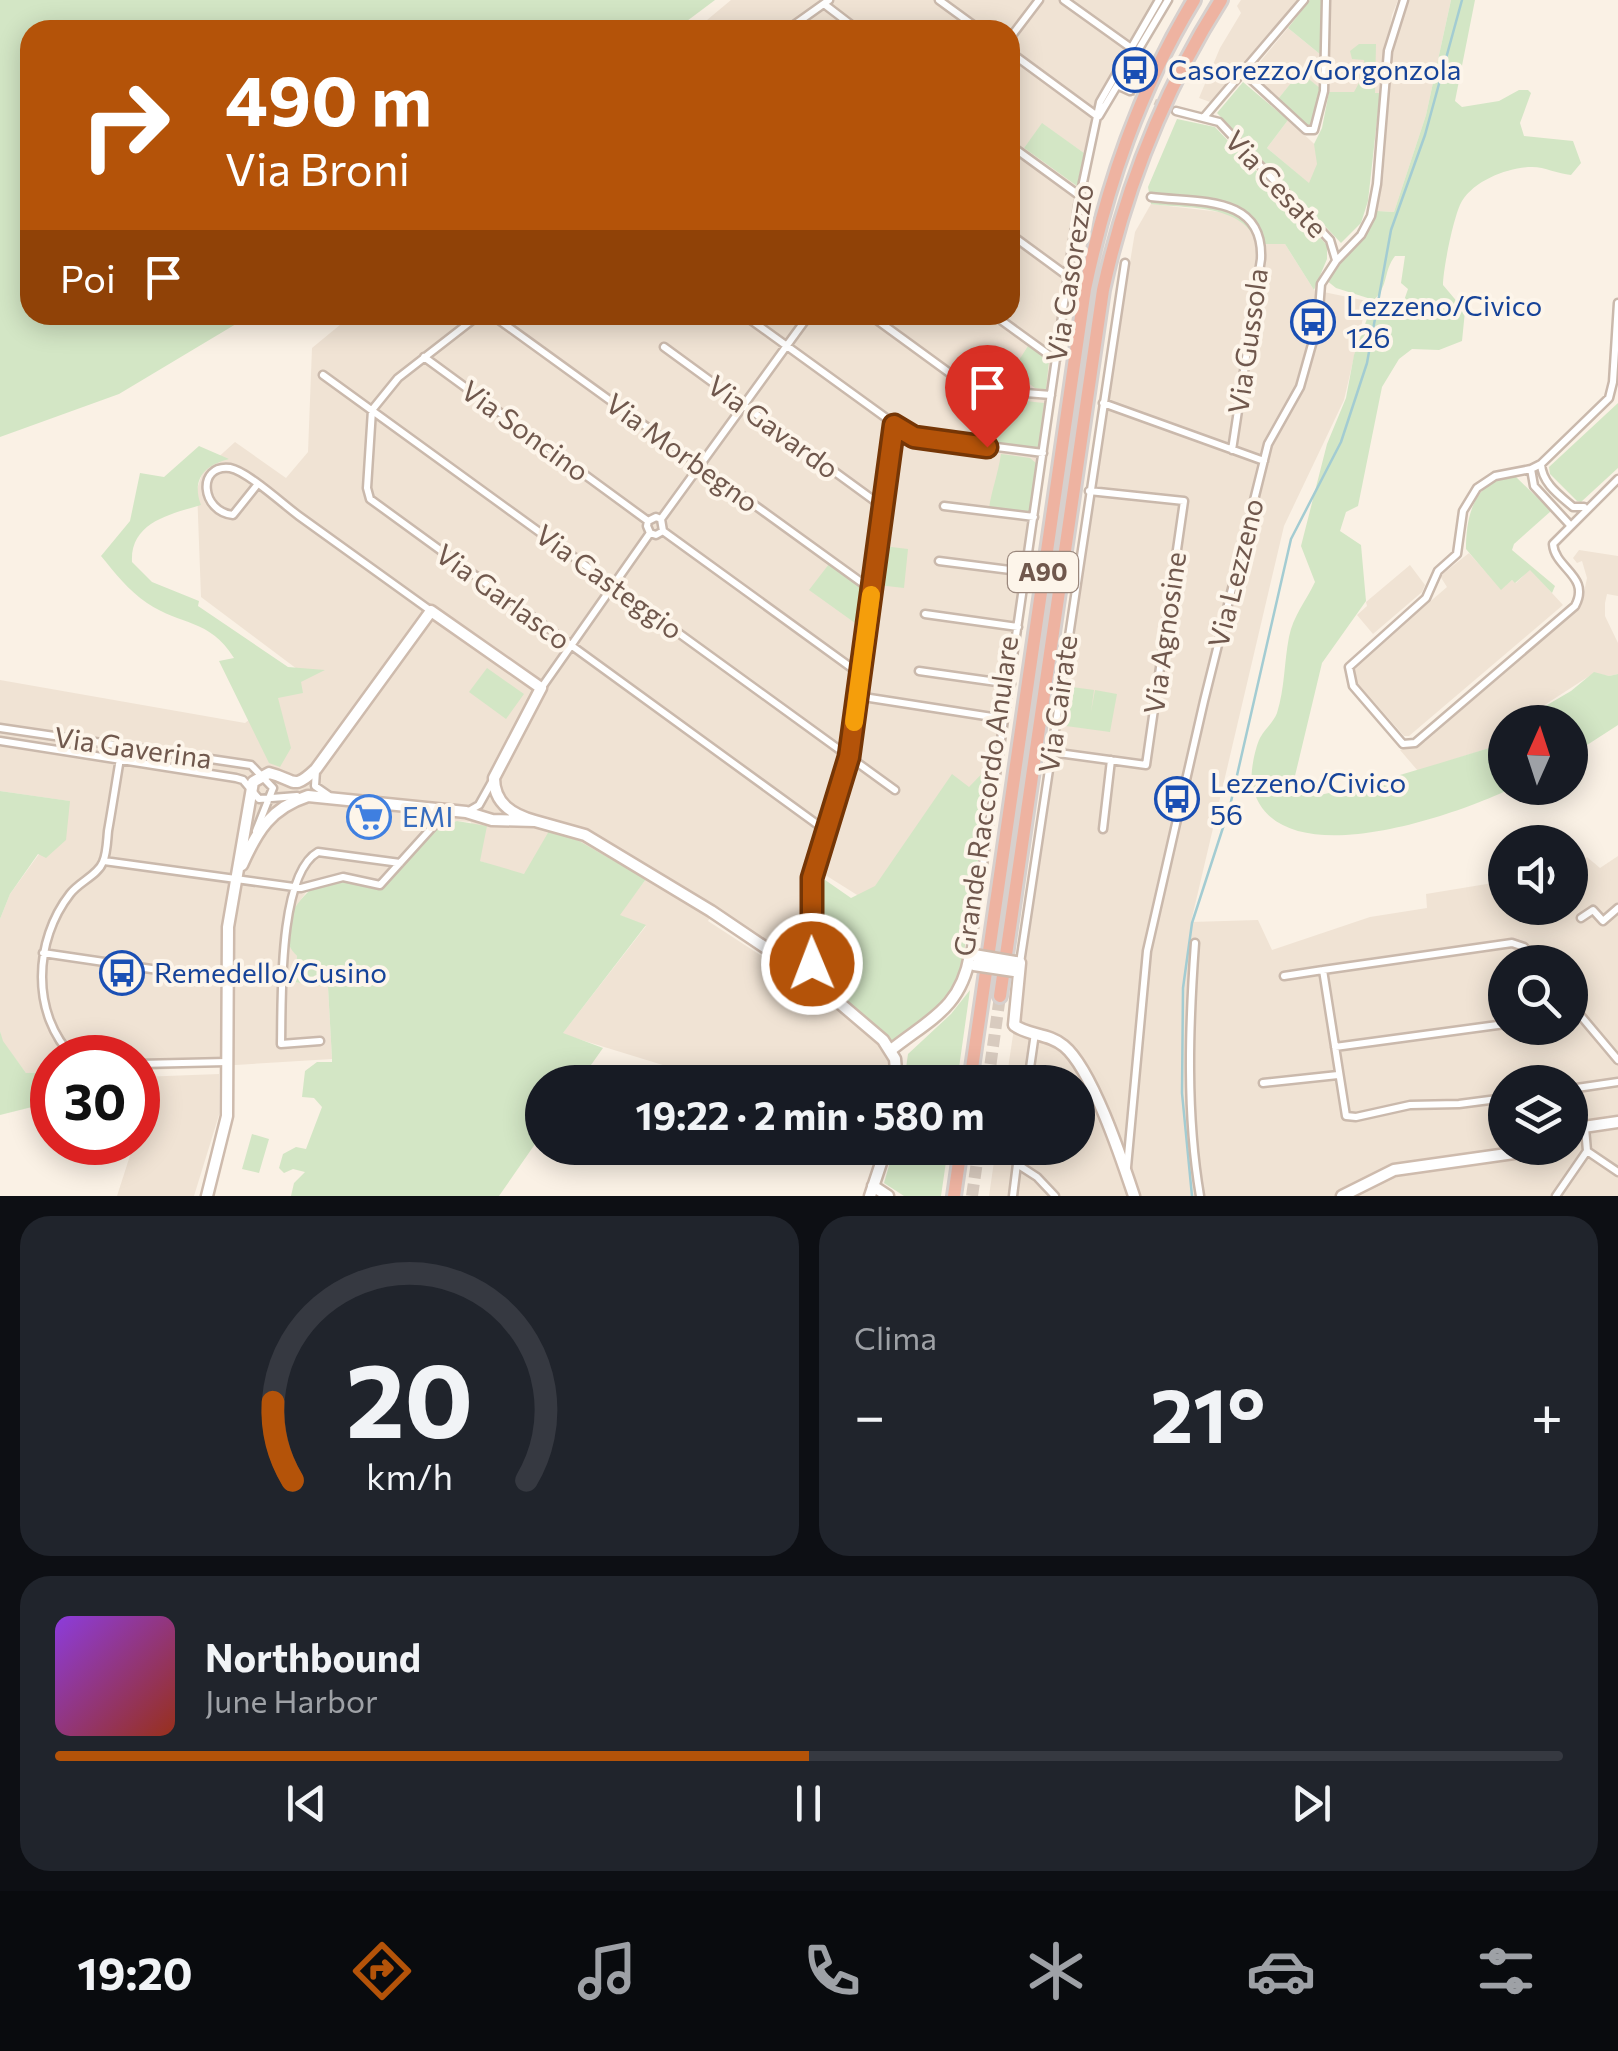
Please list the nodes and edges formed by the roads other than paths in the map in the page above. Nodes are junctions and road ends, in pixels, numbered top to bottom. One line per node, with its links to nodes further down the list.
1 (939, 0): 15 (street)
2 (1038, 0): 16 (street)
3 (1064, 0): 18 (street)
4 (1160, 0): 18 (street, Via Casorezzo)
5 (1168, 0): 21 (street, Via Casorezzo)
6 (1184, 0): 17 (highway)
7 (1194, 0): 17 (highway, Grande Raccordo Anulare / A90)
8 (1221, 0): 125 (highway, Grande Raccordo Anulare / A90)
9 (1304, 0): 20 (street)
10 (1326, 0): 20 (street)
11 (1404, 0): 31 (street, Via Lezzeno)
12 (827, 2): 13 (street); 14 (street)
13 (802, 20)
14 (847, 20)
15 (966, 20)
16 (1020, 24)
17 (1171, 39): 137 (highway, Grande Raccordo Anulare / A90)
18 (1131, 48): 24 (street, Via Casorezzo)
19 (1020, 59): 24 (street)
20 (1244, 74): 25 (street)
21 (1119, 86): 22 (street); 24 (street, Via Casorezzo)
22 (1130, 91)
23 (1176, 111): 25 (street)
24 (1098, 116): 27 (street, Via Casorezzo)
25 (1204, 117): 31 (street, Via Cesate)
26 (1020, 152): 27 (street)
27 (1080, 196): 32 (street, Via Casorezzo)
28 (1150, 197): 54 (street, Via Gussola)
29 (1020, 241): 32 (street)
30 (1125, 262): 48 (street, Via Cairate)
31 (1336, 262): 56 (street, Via Lezzeno)
32 (1066, 275): 45 (street, Via Casorezzo)
33 (1618, 302): 40 (street)
34 (466, 325): 44 (street)
35 (506, 325): 58 (street, Via Morbegno)
36 (758, 325): 41 (street)
37 (802, 325): 41 (street)
38 (884, 325): 49 (street)
39 (1008, 325): 45 (street)
40 (1617, 329): 43 (street)
41 (786, 346): 50 (street); 52 (street)
42 (664, 347): 50 (street, Via Gavardo)
43 (1616, 352): 57 (street)
44 (424, 357): 51 (street); 68 (street, Via Soncino)
45 (1056, 360): 47 (street, Via Casorezzo)
46 (322, 375): 51 (street, Via Casteggio)
47 (1051, 395): 49 (street); 55 (street, Via Casorezzo)
48 (1103, 403): 54 (street); 62 (street, Via Cairate)
49 (992, 404): 53 (street)
50 (742, 406): 58 (street); 65 (street, Via Gavardo)
51 (372, 410): 74 (street, Via Casteggio); 79 (street, Via Garlasco)
52 (894, 425): 53 (street); 65 (street)
53 (987, 447): 55 (street)
54 (1232, 450): 56 (street)
55 (1043, 454): 66 (street, Via Casorezzo)
56 (1264, 461): 153 (street, Via Lezzeno)
57 (1541, 464): 59 (street); 63 (street)
58 (699, 466): 67 (street); 75 (street, Via Morbegno)
59 (1531, 470): 69 (street); 69 (street)
60 (1618, 479): 63 (street)
61 (257, 485): 61 (street); 76 (street)
62 (1089, 491): 89 (street, Via Cairate); 92 (street, Via Agnosine)
63 (1590, 505): 69 (street)
64 (944, 506): 66 (street)
65 (883, 507): 75 (street)
66 (1034, 517): 73 (street, Via Casorezzo)
67 (661, 519): 68 (street); 70 (street)
68 (648, 521): 71 (street)
69 (1570, 525)
70 (663, 531): 71 (street); 81 (street)
71 (650, 533): 74 (street)
72 (939, 560): 73 (street)
73 (1026, 572): 78 (street, Via Casorezzo)
74 (613, 585): 79 (street); 90 (street, Via Casteggio)
75 (872, 590): 81 (street)
76 (431, 611): 83 (street); 93 (street)
77 (926, 614): 78 (street)
78 (1018, 627): 82 (street, Via Casorezzo)
79 (570, 646): 83 (street); 107 (street, Via Garlasco)
80 (919, 671): 82 (street)
81 (861, 674): 84 (street)
82 (1011, 684): 85 (street, Via Casorezzo)
83 (541, 688): 95 (street)
84 (857, 696): 85 (street); 90 (street)
85 (1005, 719): 118 (street, Via Casorezzo)
86 (0, 728): 88 (street, Via Gaverina)
87 (0, 741): 91 (street, Via Gaverina)
88 (122, 746): 91 (street); 94 (street, Via Gaverina)
89 (1051, 752): 92 (street, Via Agnosine); 119 (street, Via Cairate)
90 (849, 757): 97 (street, Via Casteggio); 107 (street)
91 (120, 760): 96 (street, Via Gaverina); 109 (street)
92 (1110, 760): 106 (street)
93 (316, 769): 94 (street); 99 (street)
94 (260, 776): 96 (street); 100 (street)
95 (494, 778): 103 (street); 104 (street)
96 (250, 787): 100 (street, Via Gaverina); 111 (street)
97 (894, 790)
98 (308, 796): 99 (street); 100 (street); 108 (street)
99 (332, 797): 101 (street)
100 (270, 800): 108 (street)
101 (422, 809): 102 (street); 105 (street)
102 (446, 812): 103 (street); 105 (street)
103 (466, 812): 104 (street)
104 (535, 822): 124 (street)
105 (430, 829): 110 (street)
106 (1102, 829)
107 (825, 830): 124 (street)
108 (252, 842): 111 (street)
109 (104, 861): 111 (street); 117 (street)
110 (401, 863): 112 (street); 112 (street)
111 (236, 880): 112 (street); 123 (street)
112 (298, 887): 121 (street)
113 (1618, 908): 114 (street)
114 (1588, 913)
115 (1195, 943): 162 (street)
116 (1488, 946): 120 (street)
117 (43, 953): 123 (street); 129 (street)
118 (972, 960): 119 (street, bridge); 132 (street, Via Casorezzo)
119 (1017, 967): 128 (street, Via Cairate)
120 (1323, 970): 122 (street); 131 (street)
121 (283, 976): 123 (street); 130 (street)
122 (1284, 976)
123 (226, 977): 134 (street)
124 (809, 977): 132 (street)
125 (1000, 996)
126 (1588, 1024): 133 (street)
127 (1488, 1026): 131 (street)
128 (1035, 1032): 138 (street); 153 (street)
129 (58, 1035)
130 (320, 1041)
131 (1335, 1047): 139 (street)
132 (891, 1050): 136 (street)
133 (1618, 1060)
134 (226, 1062): 135 (street); 156 (street)
135 (160, 1064)
136 (894, 1065)
137 (972, 1065)
138 (1030, 1065)
139 (1338, 1074): 141 (street); 143 (street)
140 (1618, 1082): 142 (street)
141 (1263, 1083)
142 (1588, 1086)
143 (1488, 1100)
144 (1618, 1122): 145 (street)
145 (1588, 1126)
146 (1588, 1152): 154 (street)
147 (1488, 1157): 163 (street)
148 (880, 1165): 155 (street)
149 (959, 1165): 158 (highway)
150 (1017, 1165): 159 (street)
151 (1019, 1165): 160 (street)
152 (1577, 1165): 164 (street)
153 (1127, 1171): 161 (street)
154 (1618, 1172)
155 (872, 1191): 157 (street)
156 (207, 1196)
157 (888, 1196)
158 (954, 1196)
159 (1013, 1196)
160 (1055, 1196)
161 (1134, 1196)
162 (1200, 1196)
163 (1342, 1196)
164 (1556, 1196)

